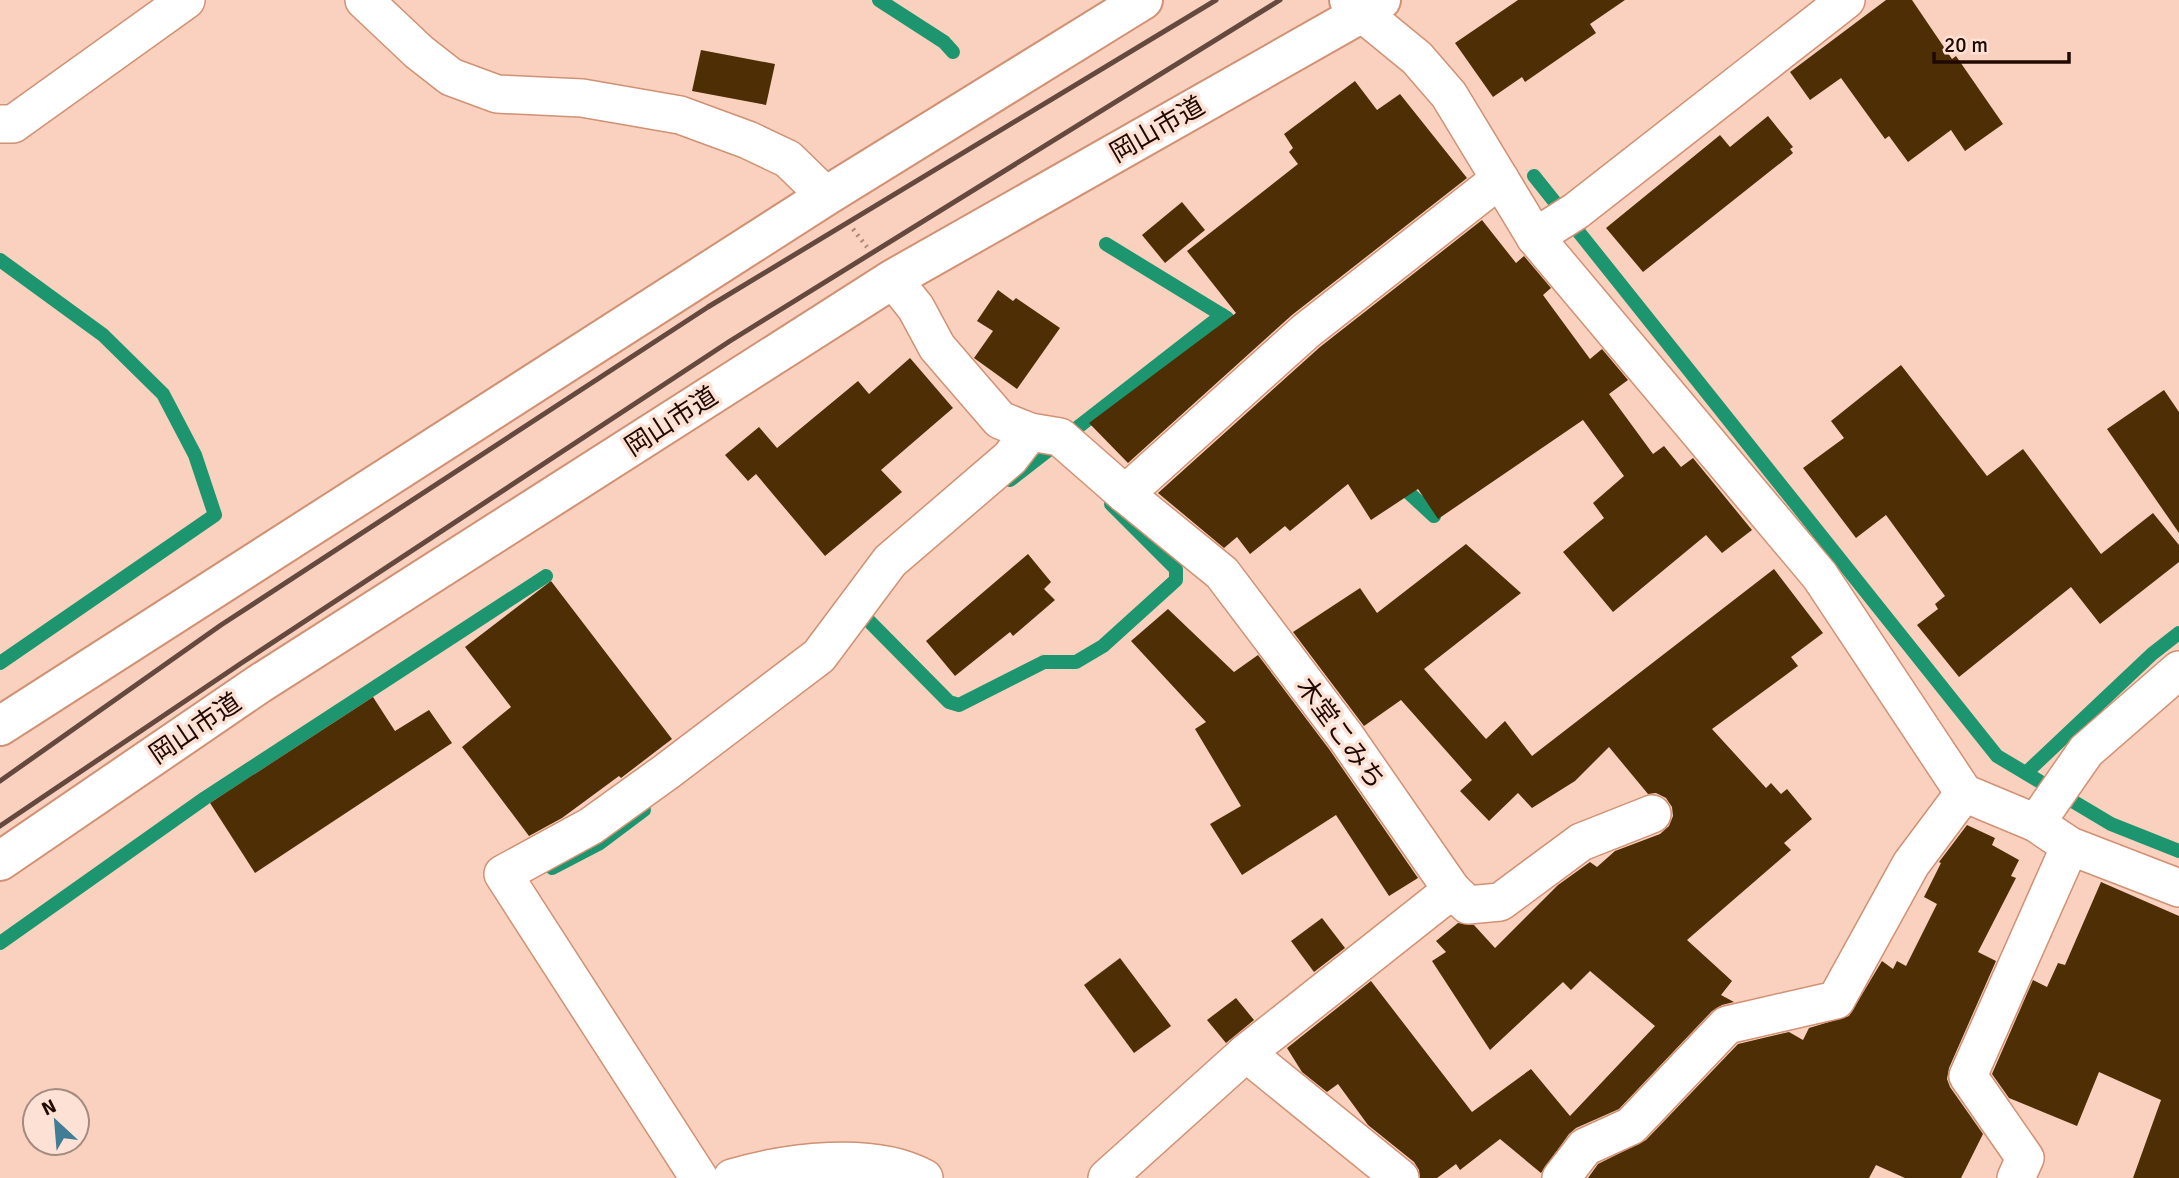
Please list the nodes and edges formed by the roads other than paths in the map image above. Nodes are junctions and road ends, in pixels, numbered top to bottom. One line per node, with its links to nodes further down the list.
1 (187, 0): 6 (street)
2 (364, 0): 8 (street)
3 (1143, 0): 8 (street)
4 (1846, 0): 9 (street)
5 (1364, 4): 7 (street); 10 (street, 岡山市道)
6 (0, 124)
7 (1500, 179): 9 (street); 12 (street)
8 (826, 196): 14 (street)
9 (1553, 225): 15 (street)
10 (892, 279): 11 (street, 木堂こみち); 19 (street, 岡山市道)
11 (1053, 437): 12 (street, 木堂こみち); 23 (street)
12 (1125, 494): 21 (street, 木堂こみち)
13 (2179, 670): 17 (street)
14 (0, 726)
15 (1964, 793): 17 (street); 28 (street)
16 (1652, 814): 21 (street)
17 (2036, 823): 18 (street)
18 (2070, 846): 20 (street); 29 (street)
19 (0, 861)
20 (2179, 887)
21 (1452, 890): 22 (street)
22 (1247, 1053): 26 (street); 27 (street)
23 (699, 1178)
24 (732, 1178): 25 (street)
25 (924, 1178)
26 (1107, 1178)
27 (1400, 1178)
28 (1561, 1178)
29 (2016, 1178)

